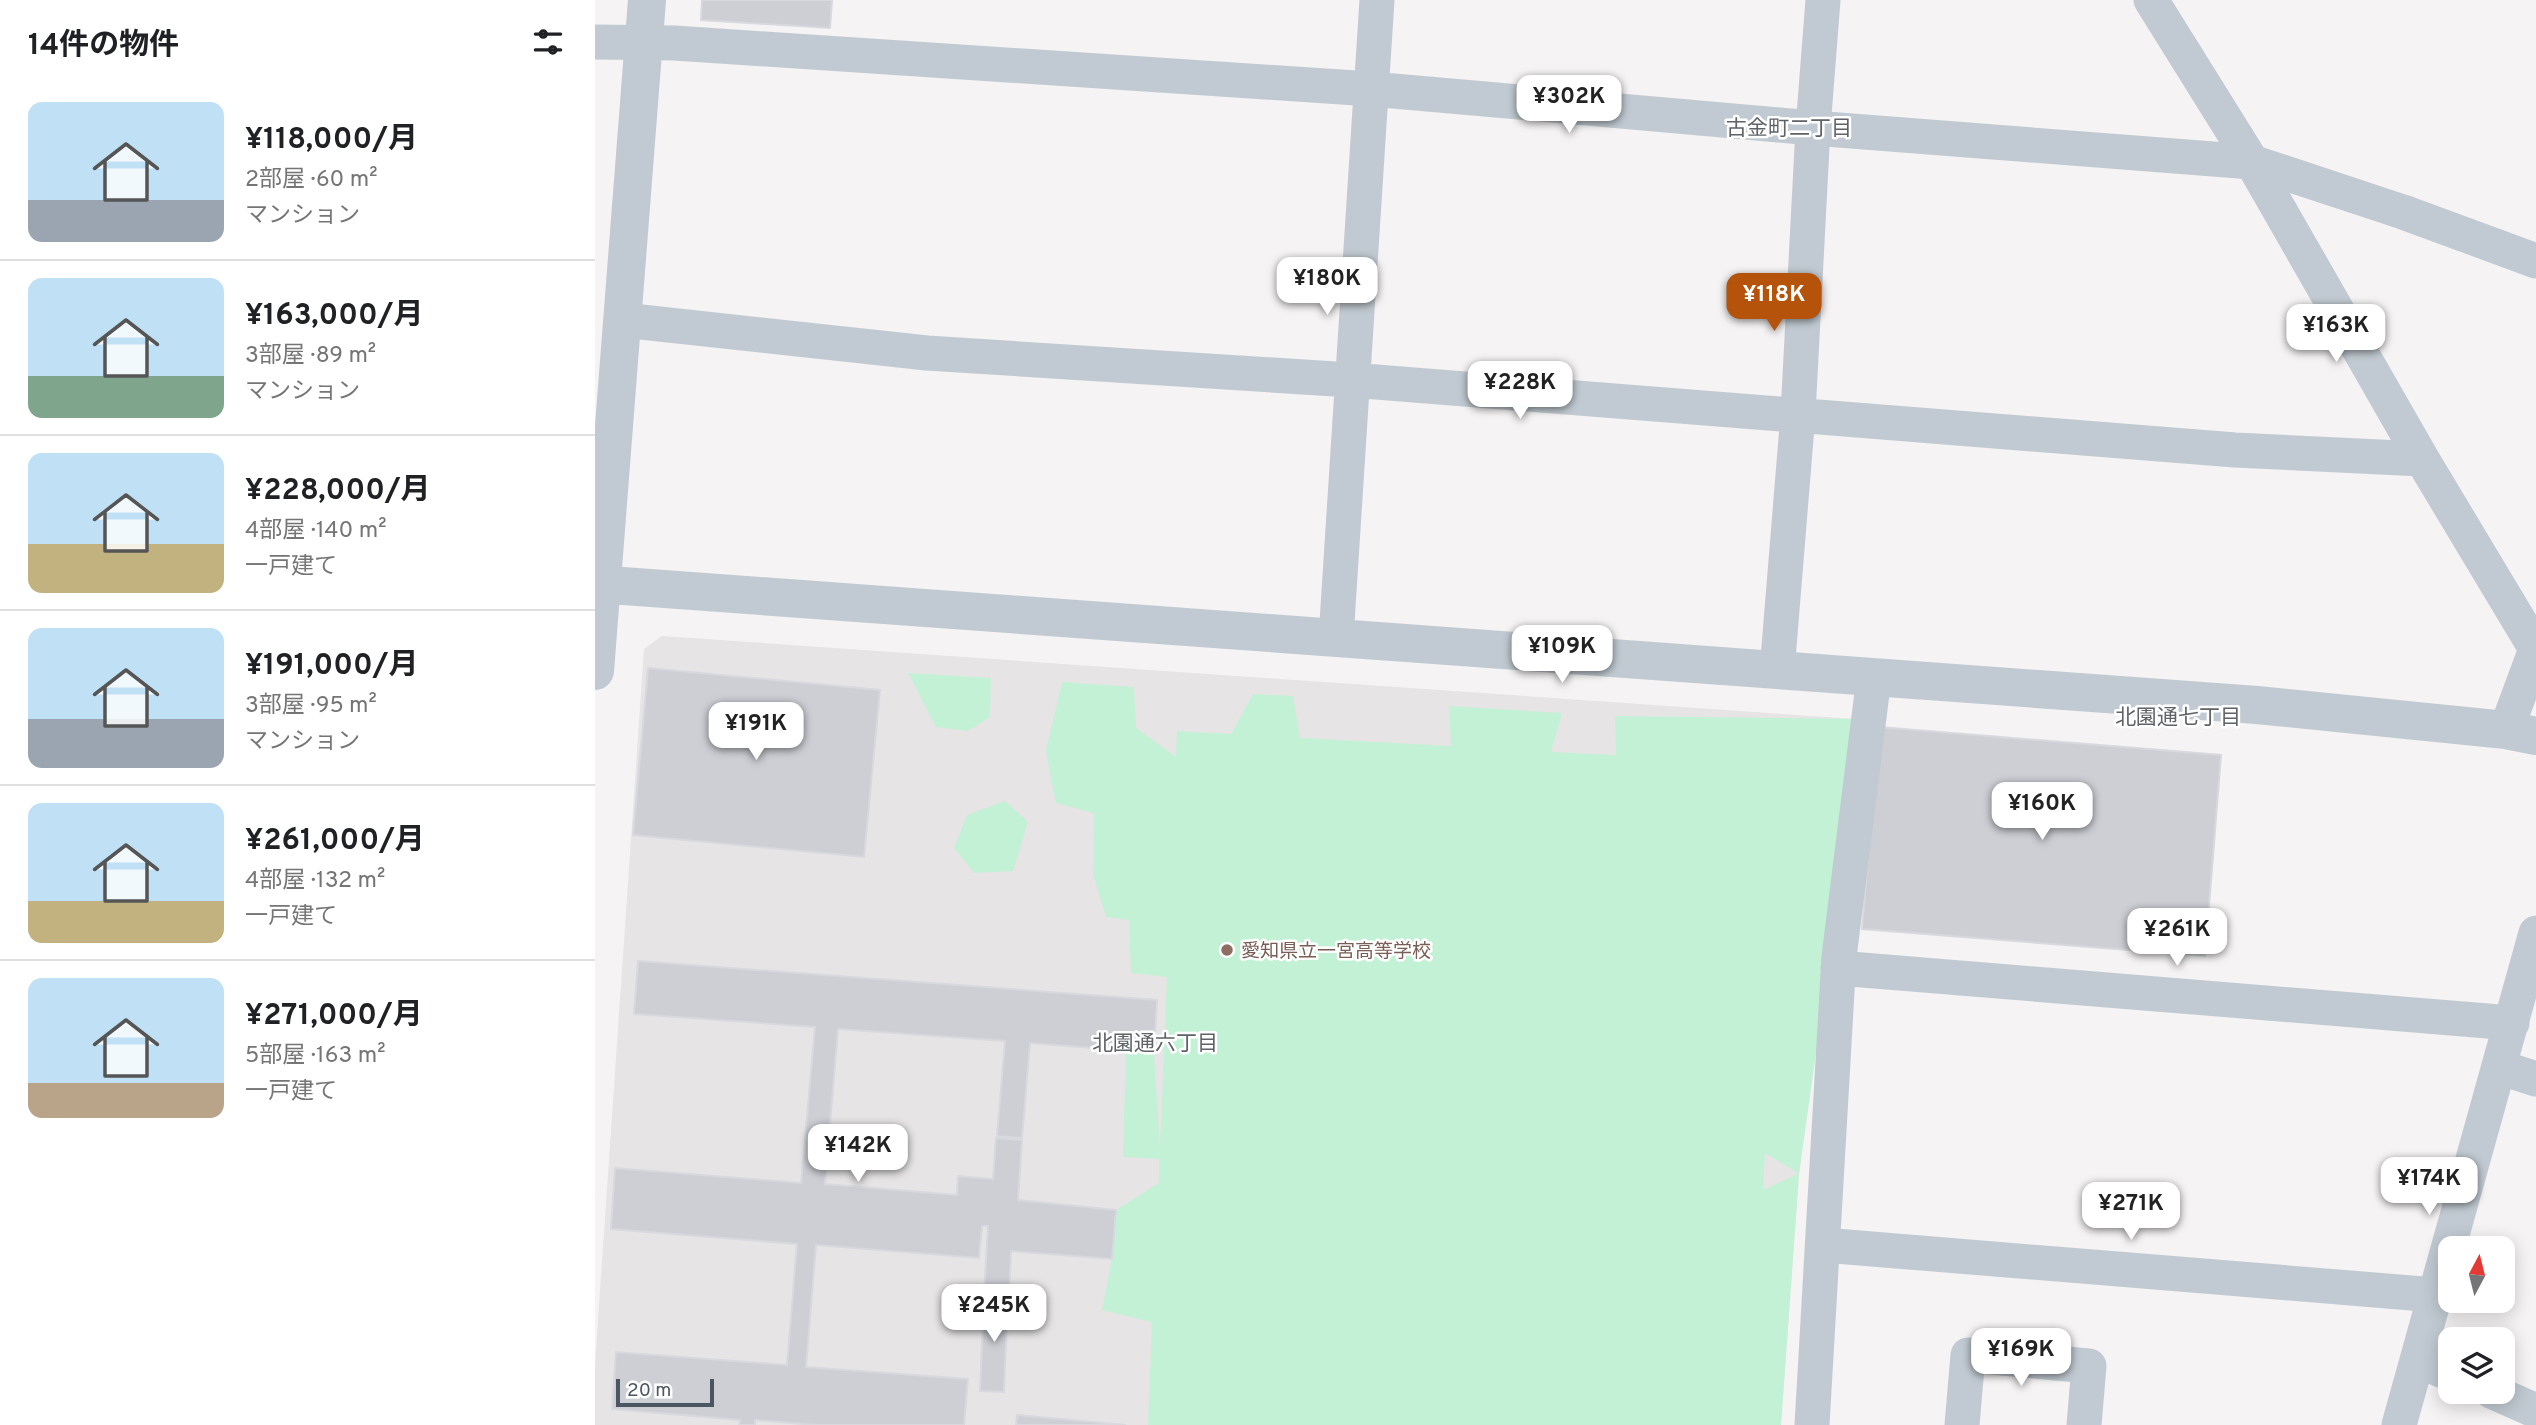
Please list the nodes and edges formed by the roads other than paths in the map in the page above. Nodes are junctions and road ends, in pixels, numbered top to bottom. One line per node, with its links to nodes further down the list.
1 (647, 0): 5 (street)
2 (1377, 0): 7 (street)
3 (1823, 0): 8 (street)
4 (2151, 0): 9 (street)
5 (643, 41): 6 (street); 7 (street); 11 (street)
6 (595, 42)
7 (1371, 89): 8 (street); 12 (street)
8 (1813, 128): 9 (street); 13 (street)
9 (2252, 162): 10 (street); 14 (street)
10 (2536, 261)
11 (623, 320): 12 (street); 15 (street)
12 (1351, 380): 13 (street); 16 (street)
13 (1798, 414): 14 (street); 18 (street)
14 (2422, 459): 20 (street)
15 (599, 585): 16 (street); 17 (street)
16 (1336, 638): 18 (street)
17 (595, 671)
18 (1777, 671): 19 (street)
19 (1874, 677): 20 (street); 22 (street)
20 (2521, 733)
21 (2536, 933): 23 (street)
22 (1838, 968): 23 (street); 26 (street)
23 (2512, 1023): 24 (street)
24 (2499, 1067): 25 (street); 27 (street)
25 (2536, 1079)
26 (1823, 1245): 27 (street); 32 (street)
27 (2436, 1295): 28 (street)
28 (2417, 1360): 29 (street); 35 (street)
29 (2438, 1369)
30 (2515, 1401): 31 (street)
31 (2536, 1410)
32 (1812, 1425)
33 (1962, 1425): 34 (street)
34 (2084, 1425)
35 (2399, 1425)

